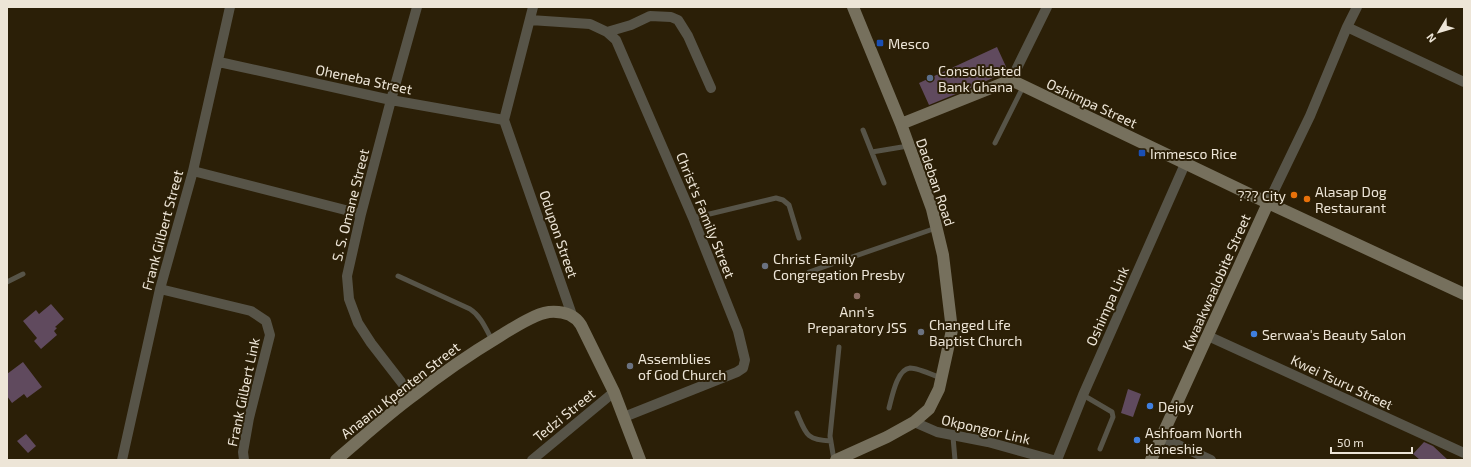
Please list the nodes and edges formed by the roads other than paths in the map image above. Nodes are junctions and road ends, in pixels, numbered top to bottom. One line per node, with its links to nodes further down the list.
1 (230, 7): 10 (street, Frank Gilbert Street)
2 (417, 7): 15 (street, S. S. Omane Street)
3 (533, 7): 7 (street)
4 (853, 7): 17 (street, Dadeban Road)
5 (1047, 7): 11 (street)
6 (1358, 7): 8 (street, Kwaakwaalobite Street)
7 (530, 20): 9 (street, Christ's Family Street); 16 (street)
8 (1347, 27): 12 (street); 25 (street, Kwaakwaalobite Street)
9 (607, 32): 14 (street); 27 (street, Christ's Family Street)
10 (219, 62): 15 (street, Oheneba Street); 23 (street, Frank Gilbert Street)
11 (1011, 80): 13 (street, Oshimpa Street); 17 (street)
12 (1464, 82)
13 (1023, 87): 19 (lane); 22 (street, Oshimpa Street)
14 (712, 88)
15 (391, 100): 16 (street, Oheneba Street); 26 (street, S. S. Omane Street)
16 (504, 120): 36 (street, Odupon Street)
17 (901, 124): 20 (street, Dadeban Road)
18 (863, 130): 21 (lane)
19 (995, 143)
20 (908, 146): 21 (lane); 28 (street, Dadeban Road)
21 (872, 152): 24 (lane)
22 (1185, 164): 25 (street, Oshimpa Street); 42 (street, Oshimpa Link)
23 (193, 171): 26 (street); 34 (street, Frank Gilbert Street)
24 (884, 183)
25 (1268, 204): 35 (street, Oshimpa Street); 37 (street, Kwaakwaalobite Street)
26 (361, 214): 43 (street, S. S. Omane Street)
27 (693, 218): 29 (lane); 46 (street, Christ's Family Street)
28 (937, 227): 30 (lane); 40 (street, Dadeban Road)
29 (799, 238)
30 (809, 272)
31 (23, 274): 33 (lane)
32 (398, 276): 38 (lane)
33 (7, 282)
34 (160, 289): 53 (street, Frank Gilbert Street); 54 (street, Frank Gilbert Link)
35 (1464, 294)
36 (572, 315): 38 (street, Anaanu Kpenten Street); 41 (street, Odupon Street)
37 (1208, 336): 49 (street, Kwaakwaalobite Street); 52 (street, Kwei Tsuru Street)
38 (492, 340): 43 (street, Anaanu Kpenten Street)
39 (839, 347): 50 (lane)
40 (942, 378): 44 (lane); 47 (street, Dadeban Road)
41 (614, 392): 46 (street, Odupon Street); 56 (street, Tedzi Street)
42 (1083, 395): 51 (lane); 61 (street, Oshimpa Link)
43 (412, 396): 55 (street, Anaanu Kpenten Street)
44 (889, 408)
45 (797, 413): 50 (lane)
46 (624, 417): 57 (street, Odupon Street)
47 (914, 422): 48 (street, Okpongor Link); 58 (street, Dadeban Road)
48 (953, 437): 59 (lane); 60 (street, Okpongor Link)
49 (1161, 437): 62 (street, Kwaakwaalobite Street); 63 (street)
50 (831, 441): 58 (lane)
51 (1100, 449)
52 (1464, 453)
53 (122, 460)
54 (244, 460)
55 (336, 460)
56 (532, 460)
57 (640, 460)
58 (835, 460)
59 (955, 460)
60 (1053, 460)
61 (1057, 460)
62 (1151, 460)
63 (1211, 460)

